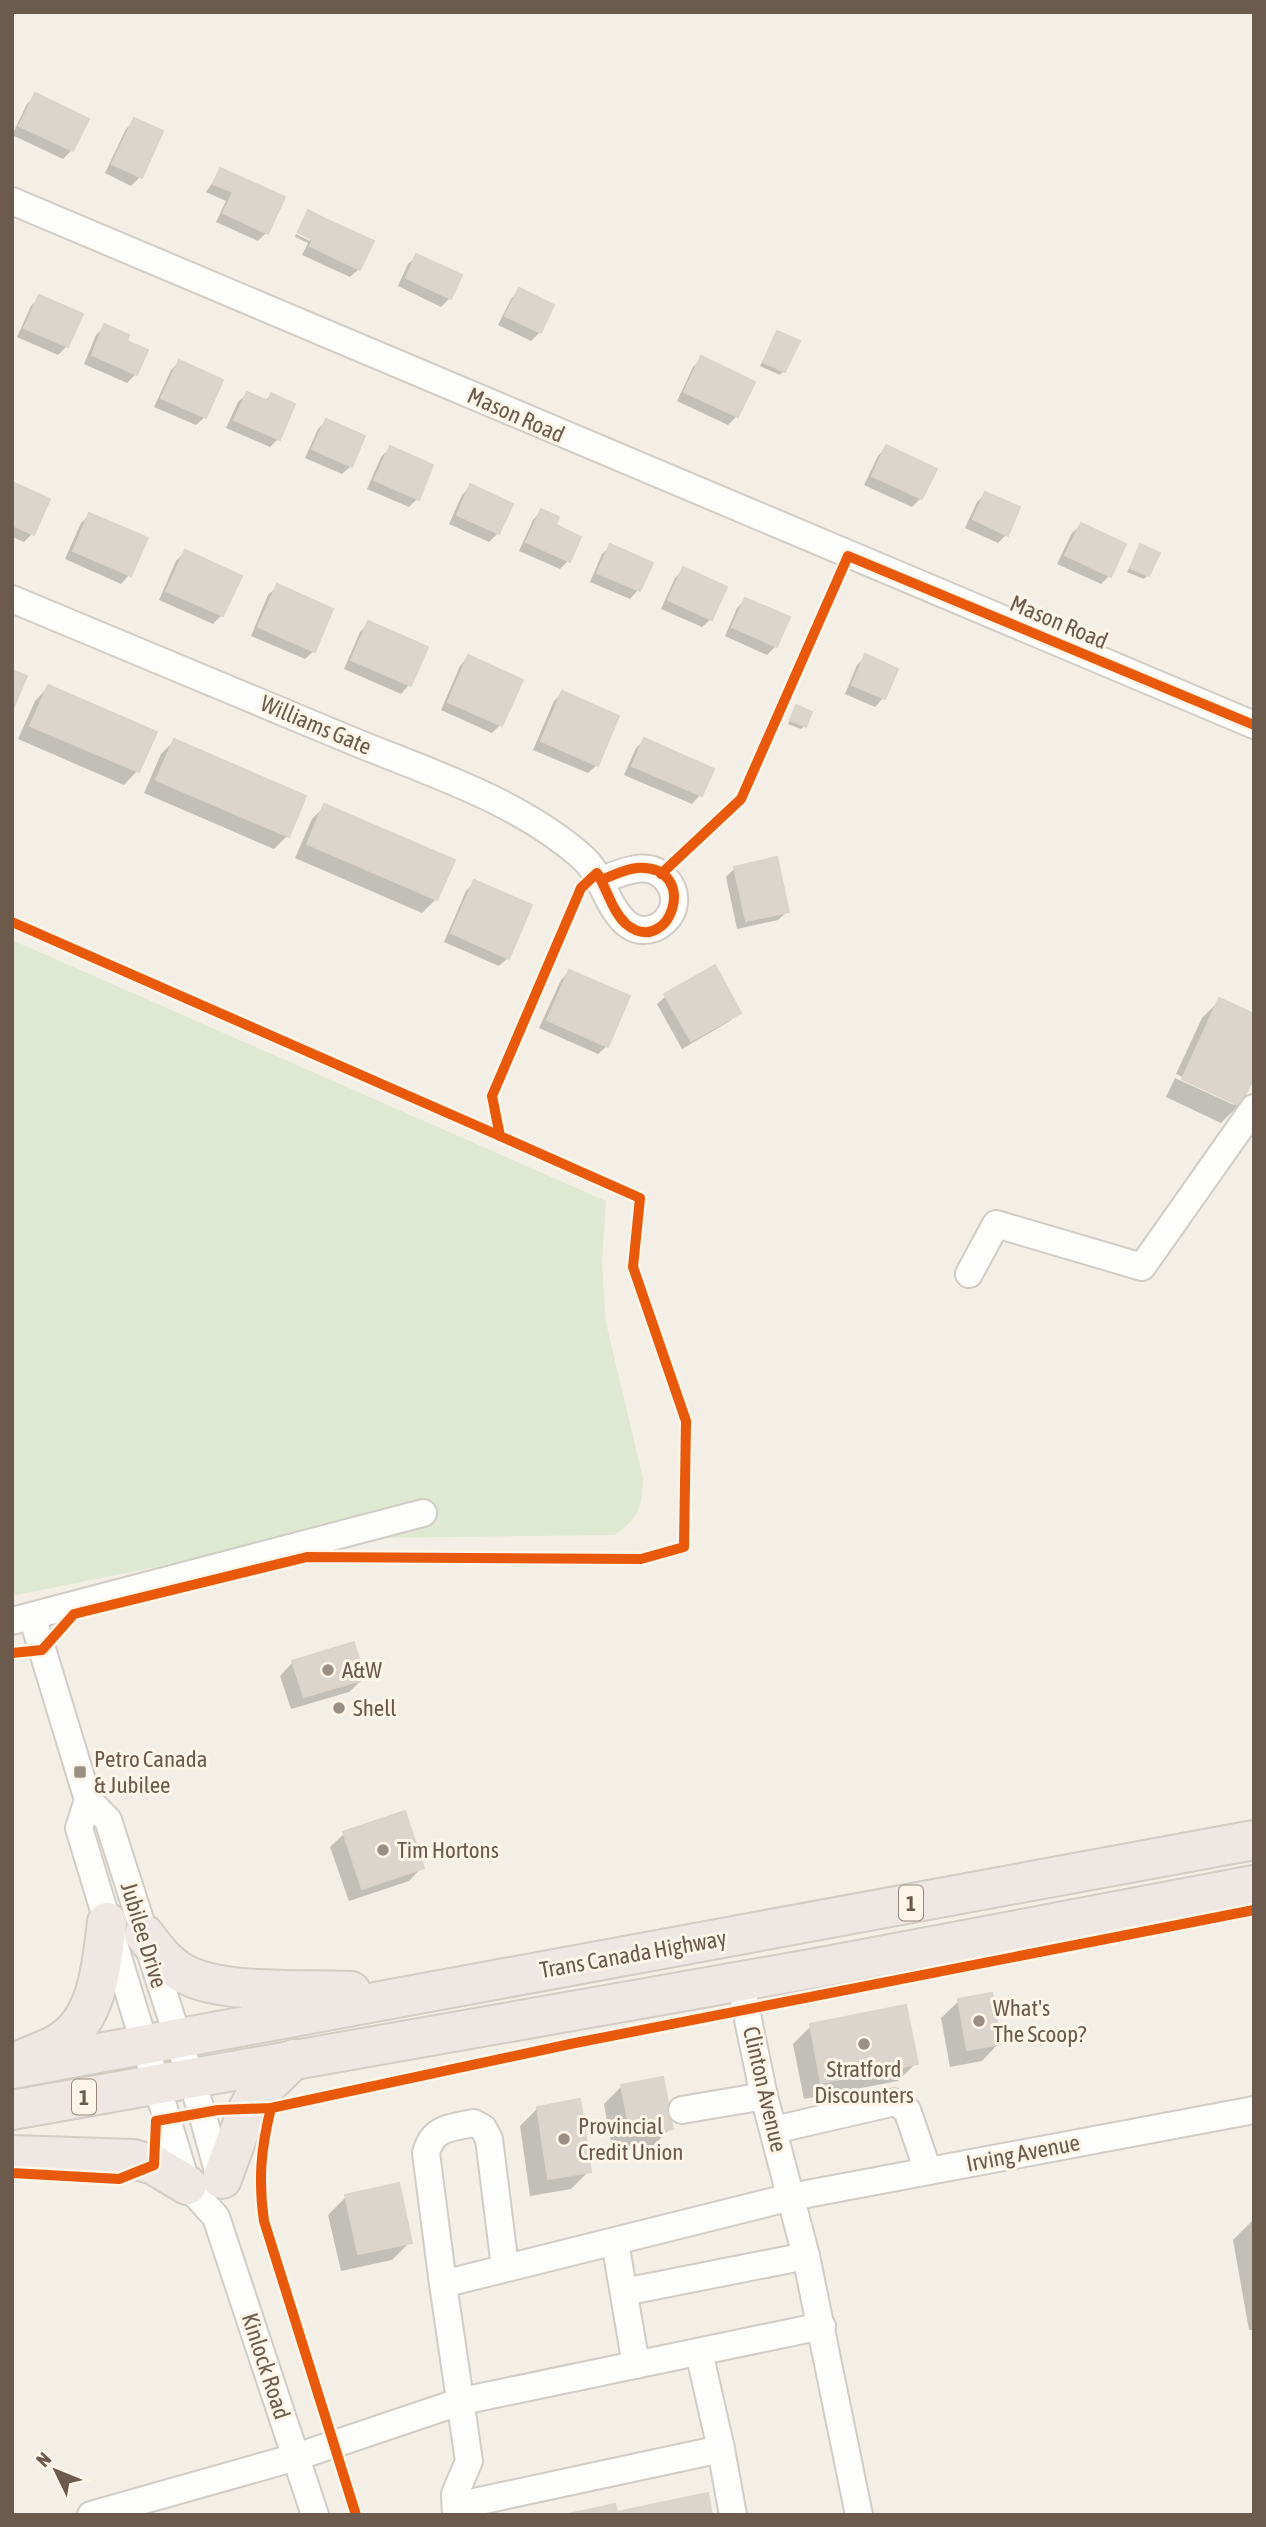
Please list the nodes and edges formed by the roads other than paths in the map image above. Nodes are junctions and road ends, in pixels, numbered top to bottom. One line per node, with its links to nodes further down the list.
1 (12, 201): 3 (street, Mason Road)
2 (12, 599): 4 (street, Williams Gate)
3 (1254, 726)
4 (601, 880)
5 (1254, 1108): 6 (street)
6 (969, 1274)
7 (423, 1513): 8 (street)
8 (22, 1618): 9 (street, Jubilee Drive)
9 (88, 1800): 12 (street, Jubilee Drive); 13 (street, Jubilee Drive)
10 (1254, 1840): 15 (highway, Trans Canada Highway / 1)
11 (1254, 1885): 14 (highway, Trans Canada Highway / 1)
12 (107, 1922): 16 (street, Jubilee Drive); 18 (highway)
13 (144, 1934): 15 (highway); 16 (street, Jubilee Drive)
14 (740, 1981): 17 (highway, Trans Canada Highway / 1); 20 (street, Clinton Avenue)
15 (416, 1994): 16 (highway, Trans Canada Highway / 1)
16 (160, 2043): 18 (highway, Trans Canada Highway / 1); 19 (street, Jubilee Drive)
17 (294, 2059): 19 (highway, Trans Canada Highway / 1); 27 (highway)
18 (12, 2067)
19 (172, 2081): 21 (highway, Trans Canada Highway / 1); 27 (street, Kinlock Road); 27 (street, Kinlock Road)
20 (764, 2096): 22 (street); 24 (street, Clinton Avenue)
21 (12, 2110)
22 (682, 2110)
23 (1254, 2110): 26 (street, Irving Avenue)
24 (774, 2130): 26 (street); 28 (street, Clinton Avenue)
25 (12, 2155): 27 (highway)
26 (928, 2171): 28 (street, Irving Avenue)
27 (204, 2182): 39 (street, Kinlock Road)
28 (792, 2197): 29 (street, Irving Avenue); 30 (street, Clinton Avenue)
29 (615, 2242): 31 (street, Irving Avenue); 33 (street)
30 (806, 2256): 33 (street); 34 (street, Clinton Avenue)
31 (505, 2267): 32 (street, Irving Avenue); 32 (street)
32 (443, 2284): 37 (street)
33 (624, 2292): 36 (street)
34 (821, 2326): 35 (street); 44 (street, Clinton Avenue)
35 (699, 2352): 36 (street); 38 (street)
36 (636, 2365): 37 (street)
37 (462, 2400): 39 (street); 40 (street)
38 (721, 2449): 40 (street); 43 (street)
39 (296, 2457): 41 (street); 42 (street, Kinlock Road)
40 (456, 2511)
41 (92, 2515)
42 (315, 2515)
43 (733, 2515)
44 (859, 2515)

